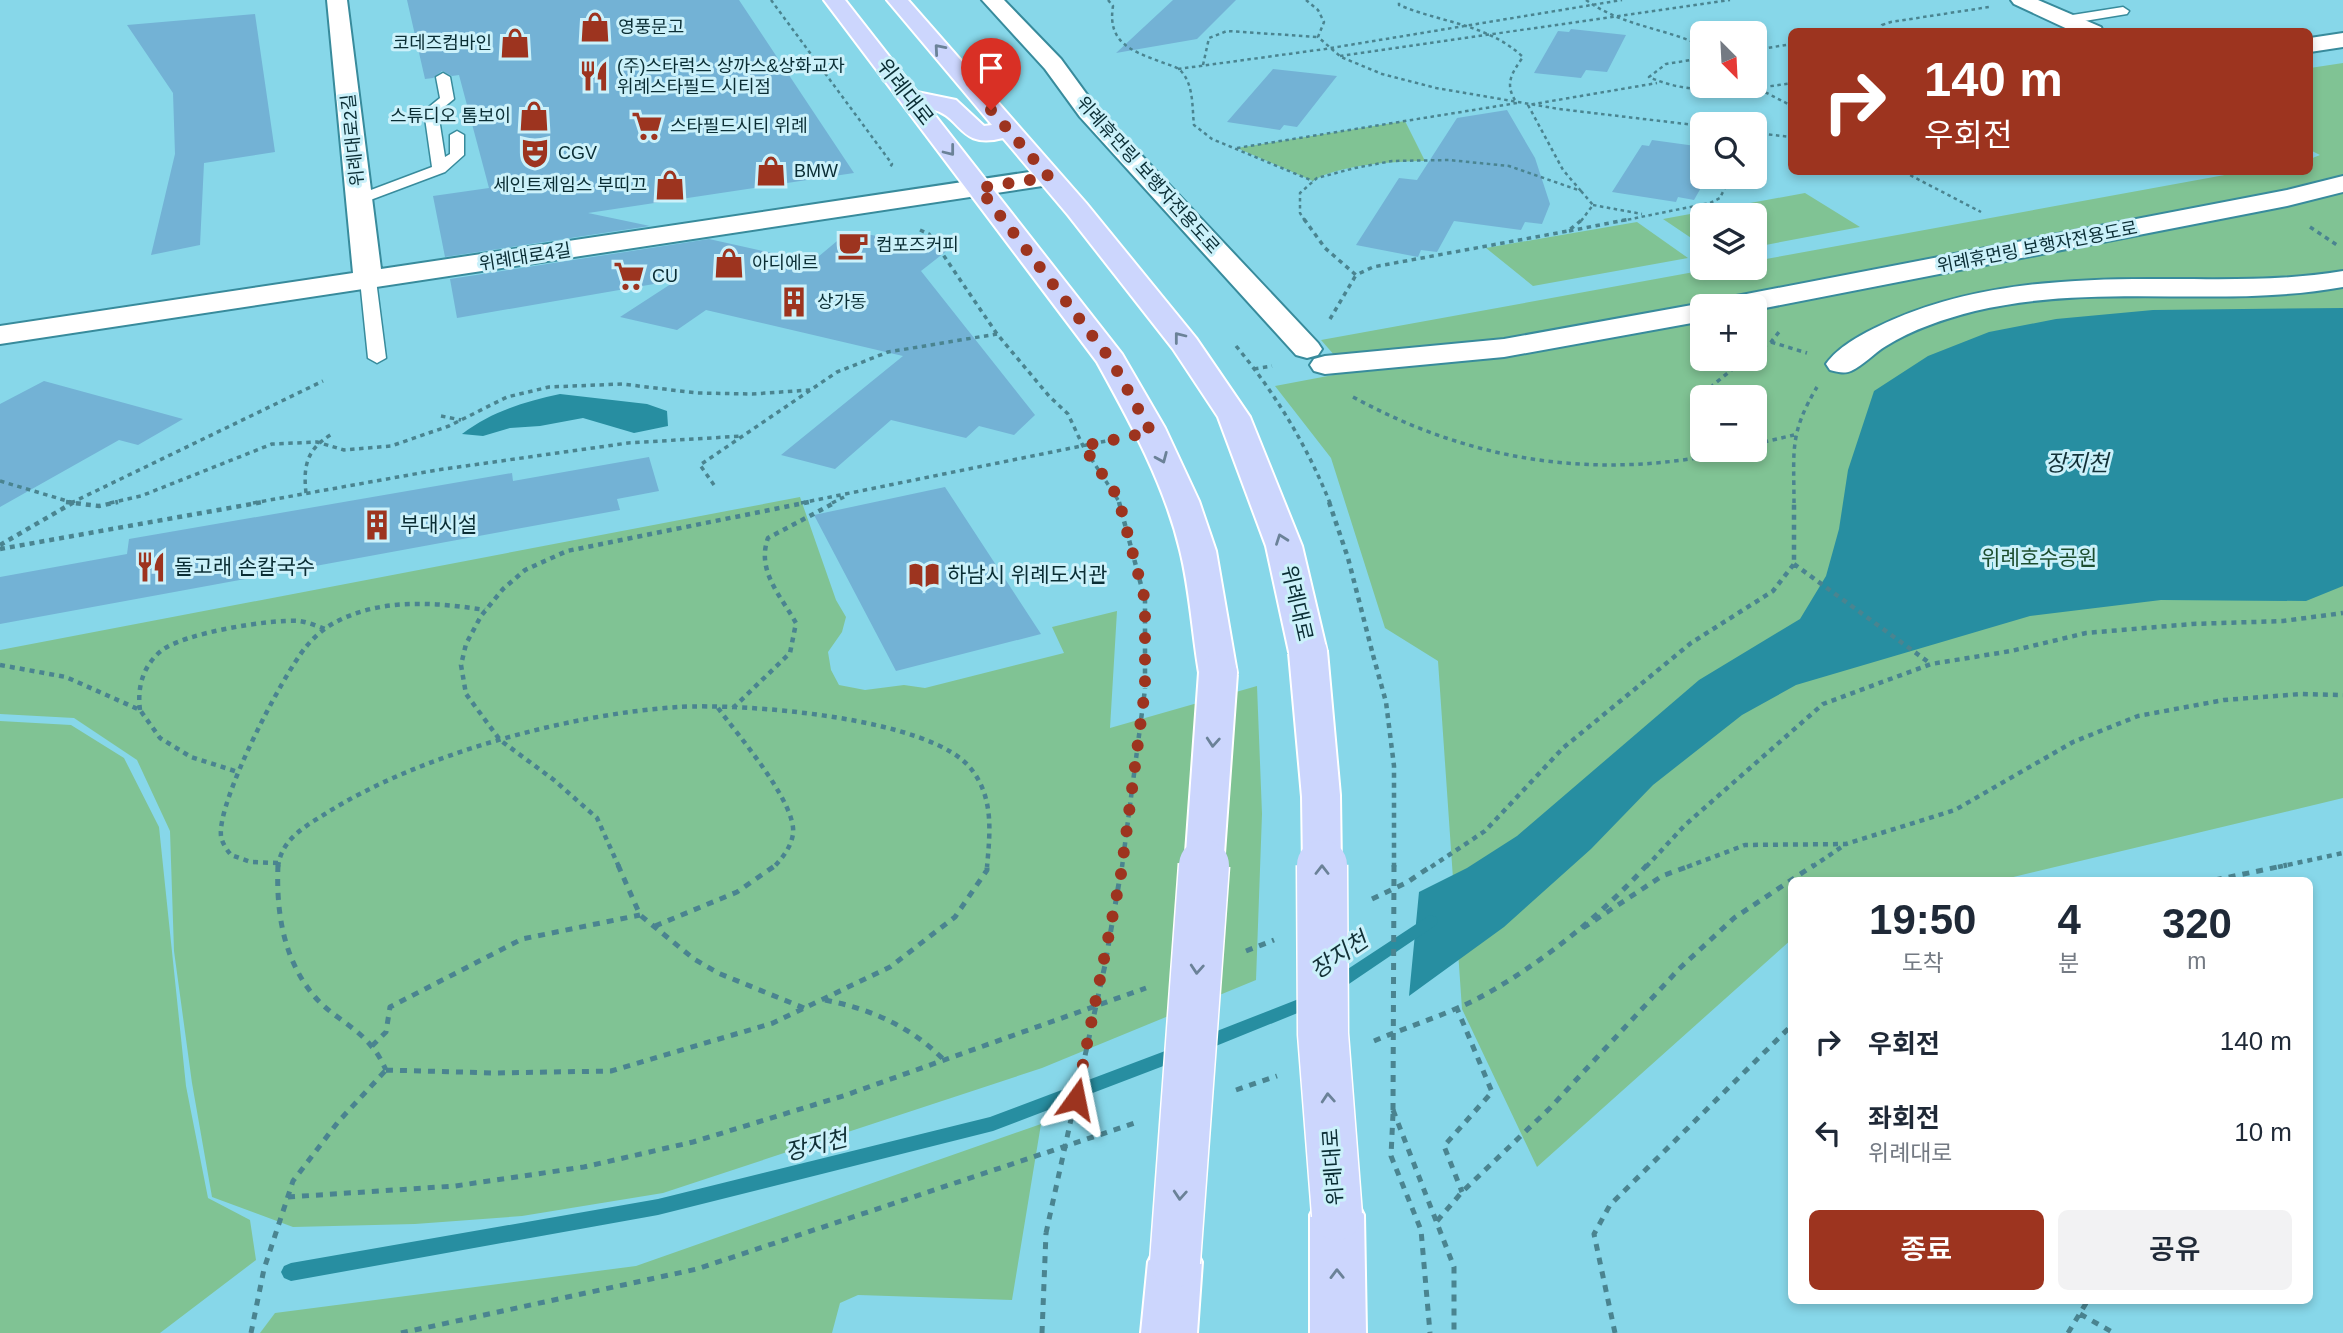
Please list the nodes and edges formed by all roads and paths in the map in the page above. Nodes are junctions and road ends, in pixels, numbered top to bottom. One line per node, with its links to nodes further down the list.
1 (337, 0): 58 (street, 위례대로2길)
2 (771, 0): 50 (path)
3 (834, 0): 39 (main road, 위례대로)
4 (897, 0): 44 (main road, 위례대로, one-way to 4)
5 (992, 0): 68 (street, 위례휴먼링 보행자전용도로)
6 (1108, 0): 32 (path)
7 (1306, 0): 22 (path)
8 (1399, 0): 18 (path)
9 (1586, 0): 13 (path)
10 (1622, 0): 13 (path)
11 (1730, 0): 16 (path)
12 (2021, 0): 17 (street)
13 (1592, 5): 16 (path); 18 (path)
14 (1994, 6): 19 (path)
15 (2123, 12): 17 (lane)
16 (1614, 17): 21 (path); 24 (path)
17 (2066, 20): 20 (street)
18 (1470, 25): 21 (path); 28 (path)
19 (1882, 28)
20 (2084, 28)
21 (1491, 34): 29 (path); 40 (path)
22 (1318, 37): 28 (path); 31 (path)
23 (2343, 40): 26 (street)
24 (1690, 41)
25 (1788, 45): 27 (path)
26 (2313, 45)
27 (1768, 48)
28 (1325, 49): 29 (path); 31 (path)
29 (1339, 57): 40 (path)
30 (1690, 60): 34 (path)
31 (1203, 65): 32 (path)
32 (1178, 69): 48 (path)
33 (443, 77): 49 (lane)
34 (1657, 83): 37 (path); 42 (path)
35 (1788, 83): 36 (path)
36 (1768, 86)
37 (1690, 87)
38 (1768, 94): 41 (path)
39 (909, 98): 44 (main road); 55 (main road, 위례대로, one-way to 55)
40 (1517, 103): 42 (path); 48 (path)
41 (1788, 104)
42 (1528, 105): 43 (path); 57 (path)
43 (1690, 124)
44 (1007, 128): 52 (main road, 위례대로)
45 (1767, 134): 47 (path)
46 (457, 135): 49 (lane)
47 (1788, 136)
48 (1237, 148): 53 (path)
49 (440, 169): 58 (lane)
50 (888, 172)
51 (1910, 175): 60 (path)
52 (1049, 177): 55 (street, 위례대로4길); 142 (main road, 위례대로, one-way to 52, bridge)
53 (1313, 181): 57 (path); 64 (path)
54 (2343, 184): 67 (street, 위례휴먼링 보행자전용도로)
55 (979, 188): 66 (street, 위례대로4길); 82 (main road, 위례대로)
56 (1724, 189): 61 (path)
57 (1582, 191): 59 (path)
58 (359, 199): 66 (street, 위례대로2길)
59 (1593, 205): 61 (path); 63 (path)
60 (1981, 212)
61 (1646, 215): 63 (path)
62 (916, 229): 70 (path)
63 (1568, 231): 64 (path)
64 (1356, 275): 69 (path)
65 (2343, 279): 73 (street)
66 (368, 280): 71 (street, 위례대로4길); 72 (lane)
67 (1767, 299)
68 (1690, 314)
69 (1326, 327)
70 (998, 334): 78 (path); 88 (path)
71 (0, 335)
72 (377, 358)
73 (1841, 364): 84 (path)
74 (1272, 366): 131 (path, bridge)
75 (1730, 371): 77 (path)
76 (323, 380): 94 (path)
77 (1713, 385)
78 (810, 390): 81 (path); 85 (path)
79 (1348, 394): 89 (path)
80 (441, 416): 81 (path)
81 (461, 420): 87 (path)
82 (1151, 432): 88 (path); 141 (main road, 위례대로, one-way to 141, bridge)
83 (332, 434): 87 (path)
84 (1794, 435): 86 (path); 96 (path)
85 (743, 436): 91 (path); 93 (path)
86 (1767, 441)
87 (317, 442): 93 (path); 94 (path)
88 (1083, 446): 92 (path); 140 (path, bridge)
89 (1690, 462)
90 (0, 481): 94 (path)
91 (714, 485)
92 (853, 492): 97 (path); 104 (path)
93 (306, 493): 95 (path)
94 (71, 503): 95 (path)
95 (0, 547)
96 (1794, 564): 101 (path); 114 (path)
97 (486, 610): 99 (path); 106 (path)
98 (2343, 612): 101 (path)
99 (326, 629): 105 (path); 107 (path)
100 (0, 664): 105 (path)
101 (1931, 664): 118 (path)
102 (2343, 695): 108 (path)
103 (717, 707): 104 (path); 106 (path); 116 (path)
104 (733, 708): 121 (path)
105 (140, 710): 107 (path)
106 (500, 740): 110 (path); 115 (path)
107 (238, 772): 110 (path)
108 (1846, 844): 111 (path); 118 (path)
109 (2343, 853): 112 (path)
110 (278, 863): 126 (path)
111 (1796, 877)
112 (2229, 877)
113 (1788, 882): 133 (path)
114 (1359, 905)
115 (640, 915): 116 (path); 126 (path)
116 (655, 926): 123 (path)
117 (1282, 936): 119 (path)
118 (1566, 939): 122 (path)
119 (1236, 955)
120 (1152, 986): 127 (path)
121 (822, 999): 123 (path); 127 (path)
122 (1456, 1006): 125 (path); 133 (path)
123 (804, 1009): 128 (path)
124 (1788, 1029): 145 (path)
125 (1361, 1045)
126 (372, 1046): 128 (path)
127 (943, 1059): 134 (path)
128 (386, 1070): 134 (path)
129 (1286, 1072): 130 (path)
130 (1224, 1094)
131 (1393, 1110): 135 (path); 143 (path)
132 (1149, 1119): 139 (path)
133 (1462, 1192): 135 (path)
134 (288, 1197): 138 (path)
135 (1437, 1221): 144 (path)
136 (2086, 1304): 137 (path)
137 (2080, 1314): 146 (path); 147 (path)
138 (251, 1333)
139 (401, 1333)
140 (1042, 1333)
141 (1169, 1333)
142 (1338, 1333)
143 (1430, 1333)
144 (1454, 1333)
145 (1615, 1333)
146 (2068, 1333)
147 (2114, 1333)

